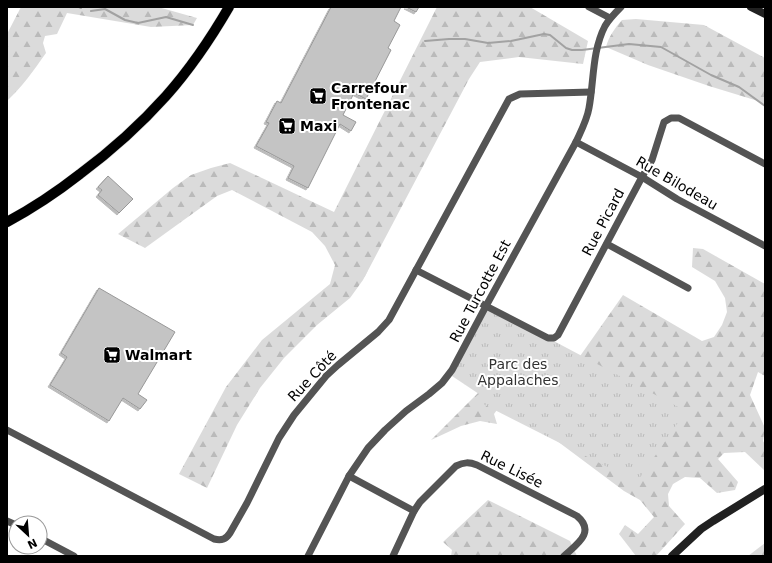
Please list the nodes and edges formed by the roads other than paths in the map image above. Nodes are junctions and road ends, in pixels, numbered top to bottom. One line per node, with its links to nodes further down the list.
1 (229, 7): 11 (main road)
2 (589, 7): 6 (street)
3 (621, 7): 6 (street, Rue Turcotte Est)
4 (751, 7): 5 (street)
5 (765, 14)
6 (610, 18): 7 (street, Rue Turcotte Est)
7 (591, 92): 8 (street, Rue Turcotte Est); 14 (street, Rue Côté)
8 (576, 142): 10 (street, Rue Bilodeau); 16 (street, Rue Turcotte Est)
9 (765, 164): 10 (street, Rue Picard)
10 (642, 177): 12 (street, Rue Picard); 13 (street, Rue Bilodeau)
11 (7, 222)
12 (607, 244): 15 (street); 16 (street, Rue Picard)
13 (765, 246)
14 (416, 270): 16 (street); 17 (street, Rue Côté)
15 (688, 288)
16 (486, 306): 18 (street, Rue Turcotte Est)
17 (7, 430)
18 (350, 476): 20 (street); 23 (street, Rue Turcotte Est)
19 (765, 489): 26 (street)
20 (414, 511): 24 (street, Rue Lisée); 25 (street, Rue Lisée)
21 (48, 542): 22 (street)
22 (74, 556)
23 (308, 556)
24 (393, 556)
25 (564, 556)
26 (672, 556)

